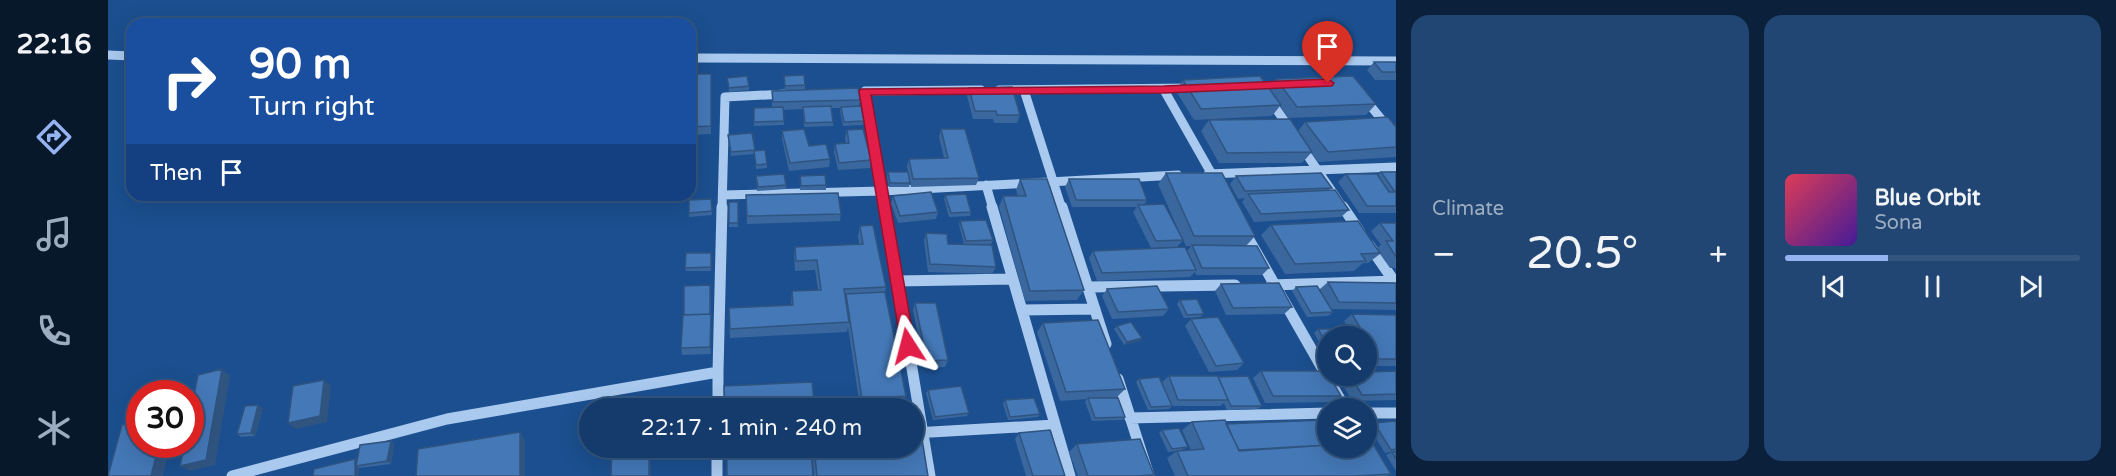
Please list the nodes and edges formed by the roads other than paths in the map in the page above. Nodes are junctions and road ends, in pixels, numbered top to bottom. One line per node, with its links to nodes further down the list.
1 (108, 56): 2 (street)
2 (126, 56)
3 (696, 58): 4 (street)
4 (1396, 61)
5 (1260, 85): 15 (street)
6 (1206, 87): 8 (street)
7 (1024, 90): 8 (street); 9 (street); 17 (street)
8 (1164, 90): 15 (street)
9 (865, 91): 10 (street); 19 (street)
10 (853, 92)
11 (1359, 92): 13 (street)
12 (795, 94): 20 (street)
13 (1396, 137)
14 (1396, 167): 15 (street)
15 (1319, 171): 24 (street)
16 (1189, 175): 17 (street)
17 (1053, 181): 18 (street); 26 (street)
18 (986, 185): 19 (street); 22 (street)
19 (882, 191): 20 (street); 23 (street)
20 (723, 195): 29 (street)
21 (1240, 224): 25 (street)
22 (1013, 279): 23 (street); 28 (street)
23 (897, 281): 31 (street)
24 (1395, 282): 25 (street)
25 (1263, 285): 26 (street); 32 (street)
26 (1088, 287): 27 (street)
27 (1095, 309): 28 (street); 36 (street)
28 (1022, 310): 37 (street)
29 (718, 372): 30 (street); 41 (street)
30 (718, 398)
31 (913, 398)
32 (1338, 398)
33 (1317, 413): 36 (street)
34 (1377, 413): 35 (street)
35 (1396, 413)
36 (1130, 418): 45 (street)
37 (1055, 425): 38 (street); 44 (street)
38 (924, 433)
39 (924, 454): 43 (street)
40 (717, 458): 42 (street)
41 (232, 476)
42 (717, 476)
43 (930, 476)
44 (1070, 476)
45 (1149, 476)

